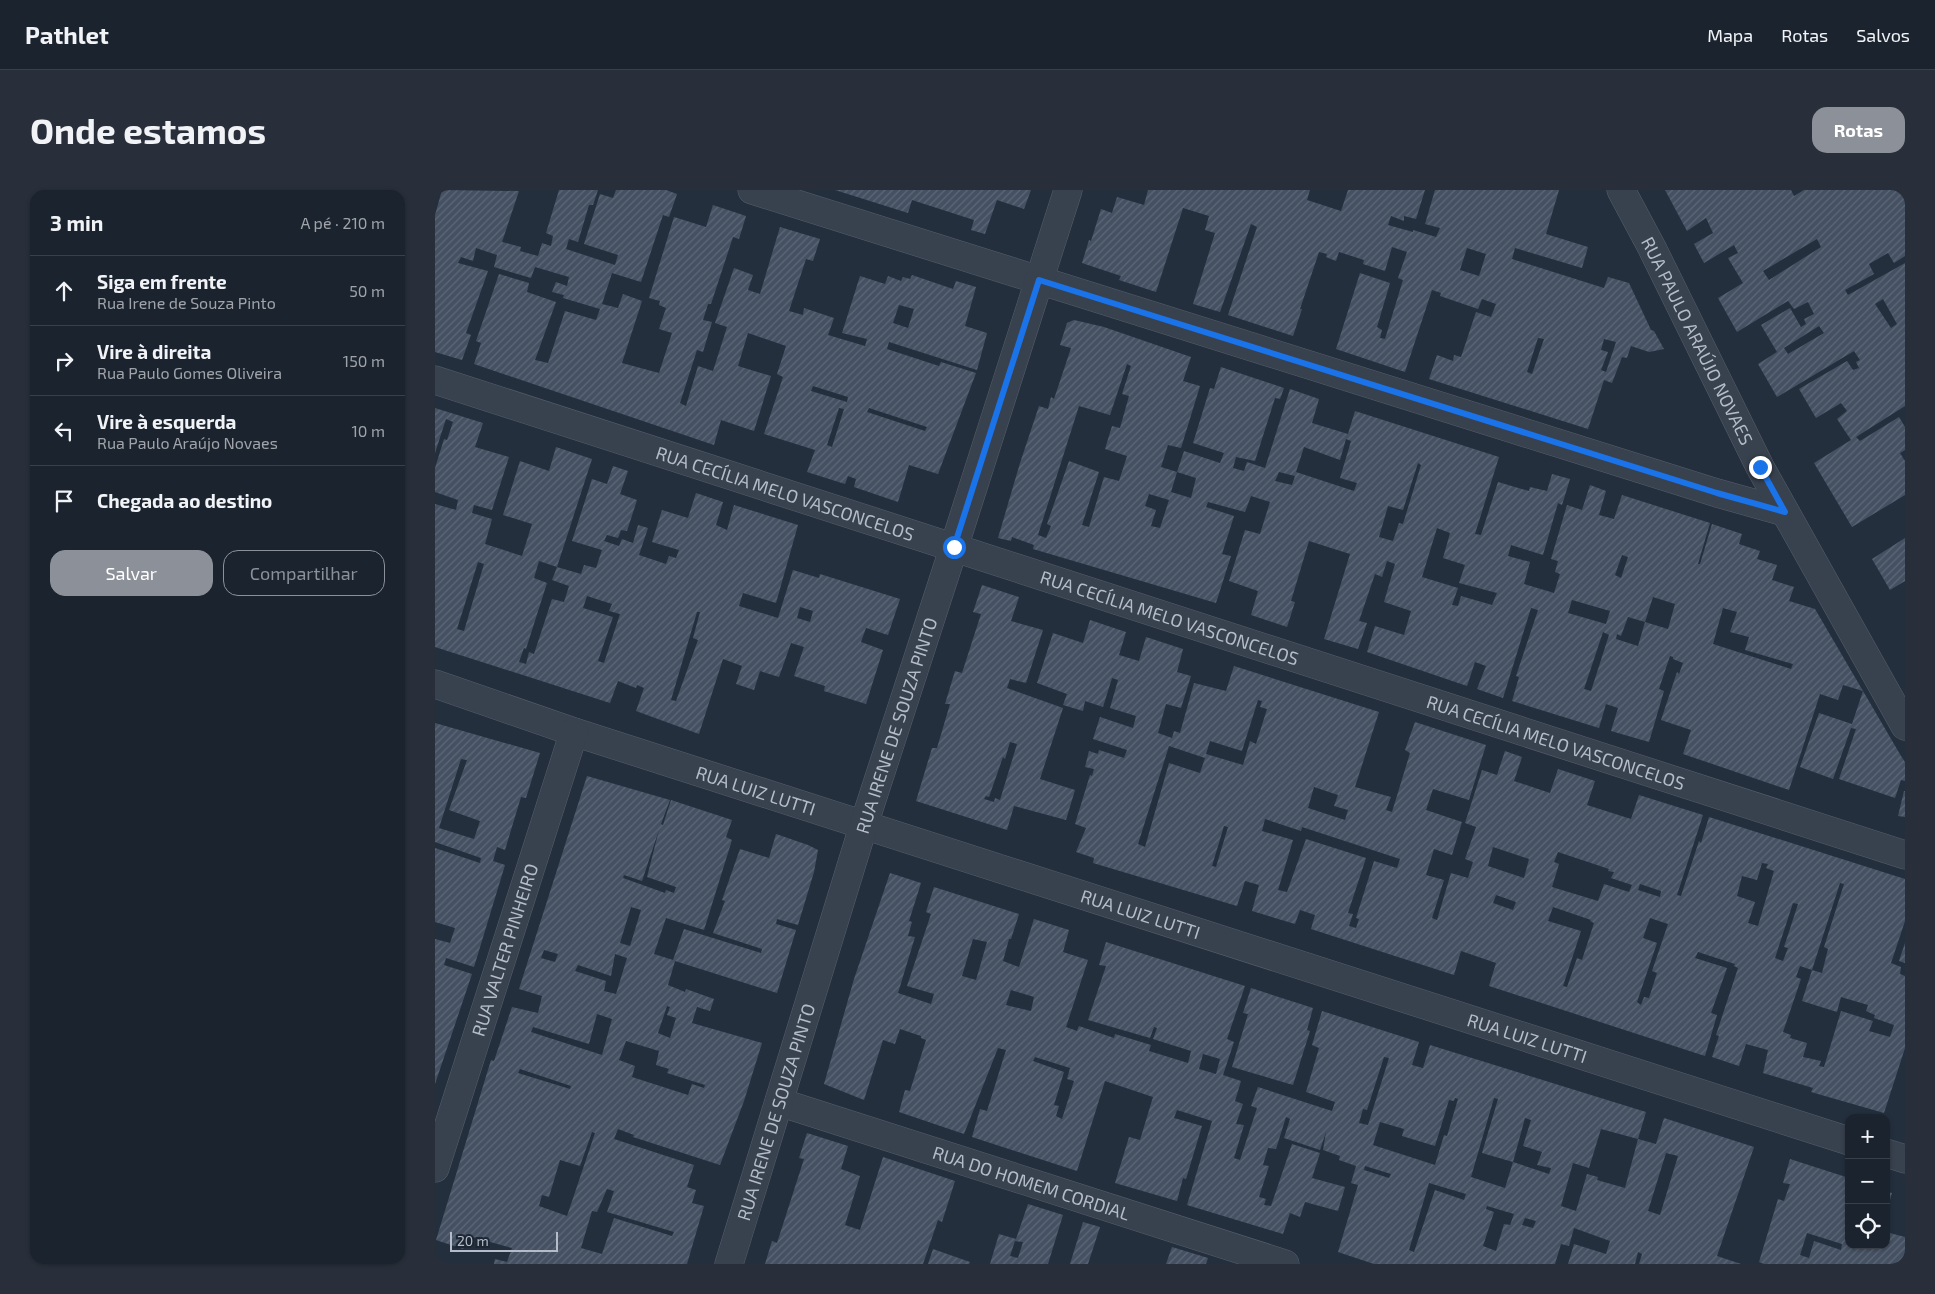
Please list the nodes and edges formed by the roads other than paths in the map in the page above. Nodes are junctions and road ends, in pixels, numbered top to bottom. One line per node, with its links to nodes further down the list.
1 (752, 190): 4 (street)
2 (1068, 190): 4 (street, RUA IRENE DE SOUZA PINTO)
3 (1621, 190): 6 (street, RUA PAULO ARAÚJO NOVAES)
4 (1039, 280): 6 (street); 7 (street, RUA IRENE DE SOUZA PINTO)
5 (435, 380): 7 (street, RUA CECÍLIA MELO VASCONCELOS)
6 (1785, 512): 9 (street, RUA PAULO ARAÚJO NOVAES)
7 (954, 547): 11 (street, RUA IRENE DE SOUZA PINTO); 12 (street, RUA CECÍLIA MELO VASCONCELOS)
8 (435, 684): 10 (street, RUA LUIZ LUTTI)
9 (1905, 726)
10 (574, 732): 11 (street, RUA LUIZ LUTTI); 17 (street, RUA VALTER PINHEIRO)
11 (864, 824): 13 (street, RUA IRENE DE SOUZA PINTO); 14 (street, RUA LUIZ LUTTI)
12 (1905, 855)
13 (779, 1102): 18 (street, RUA IRENE DE SOUZA PINTO); 19 (street, RUA DO HOMEM CORDIAL)
14 (1845, 1140)
15 (1890, 1154): 16 (street)
16 (1905, 1159)
17 (435, 1168)
18 (729, 1264)
19 (1285, 1264)

